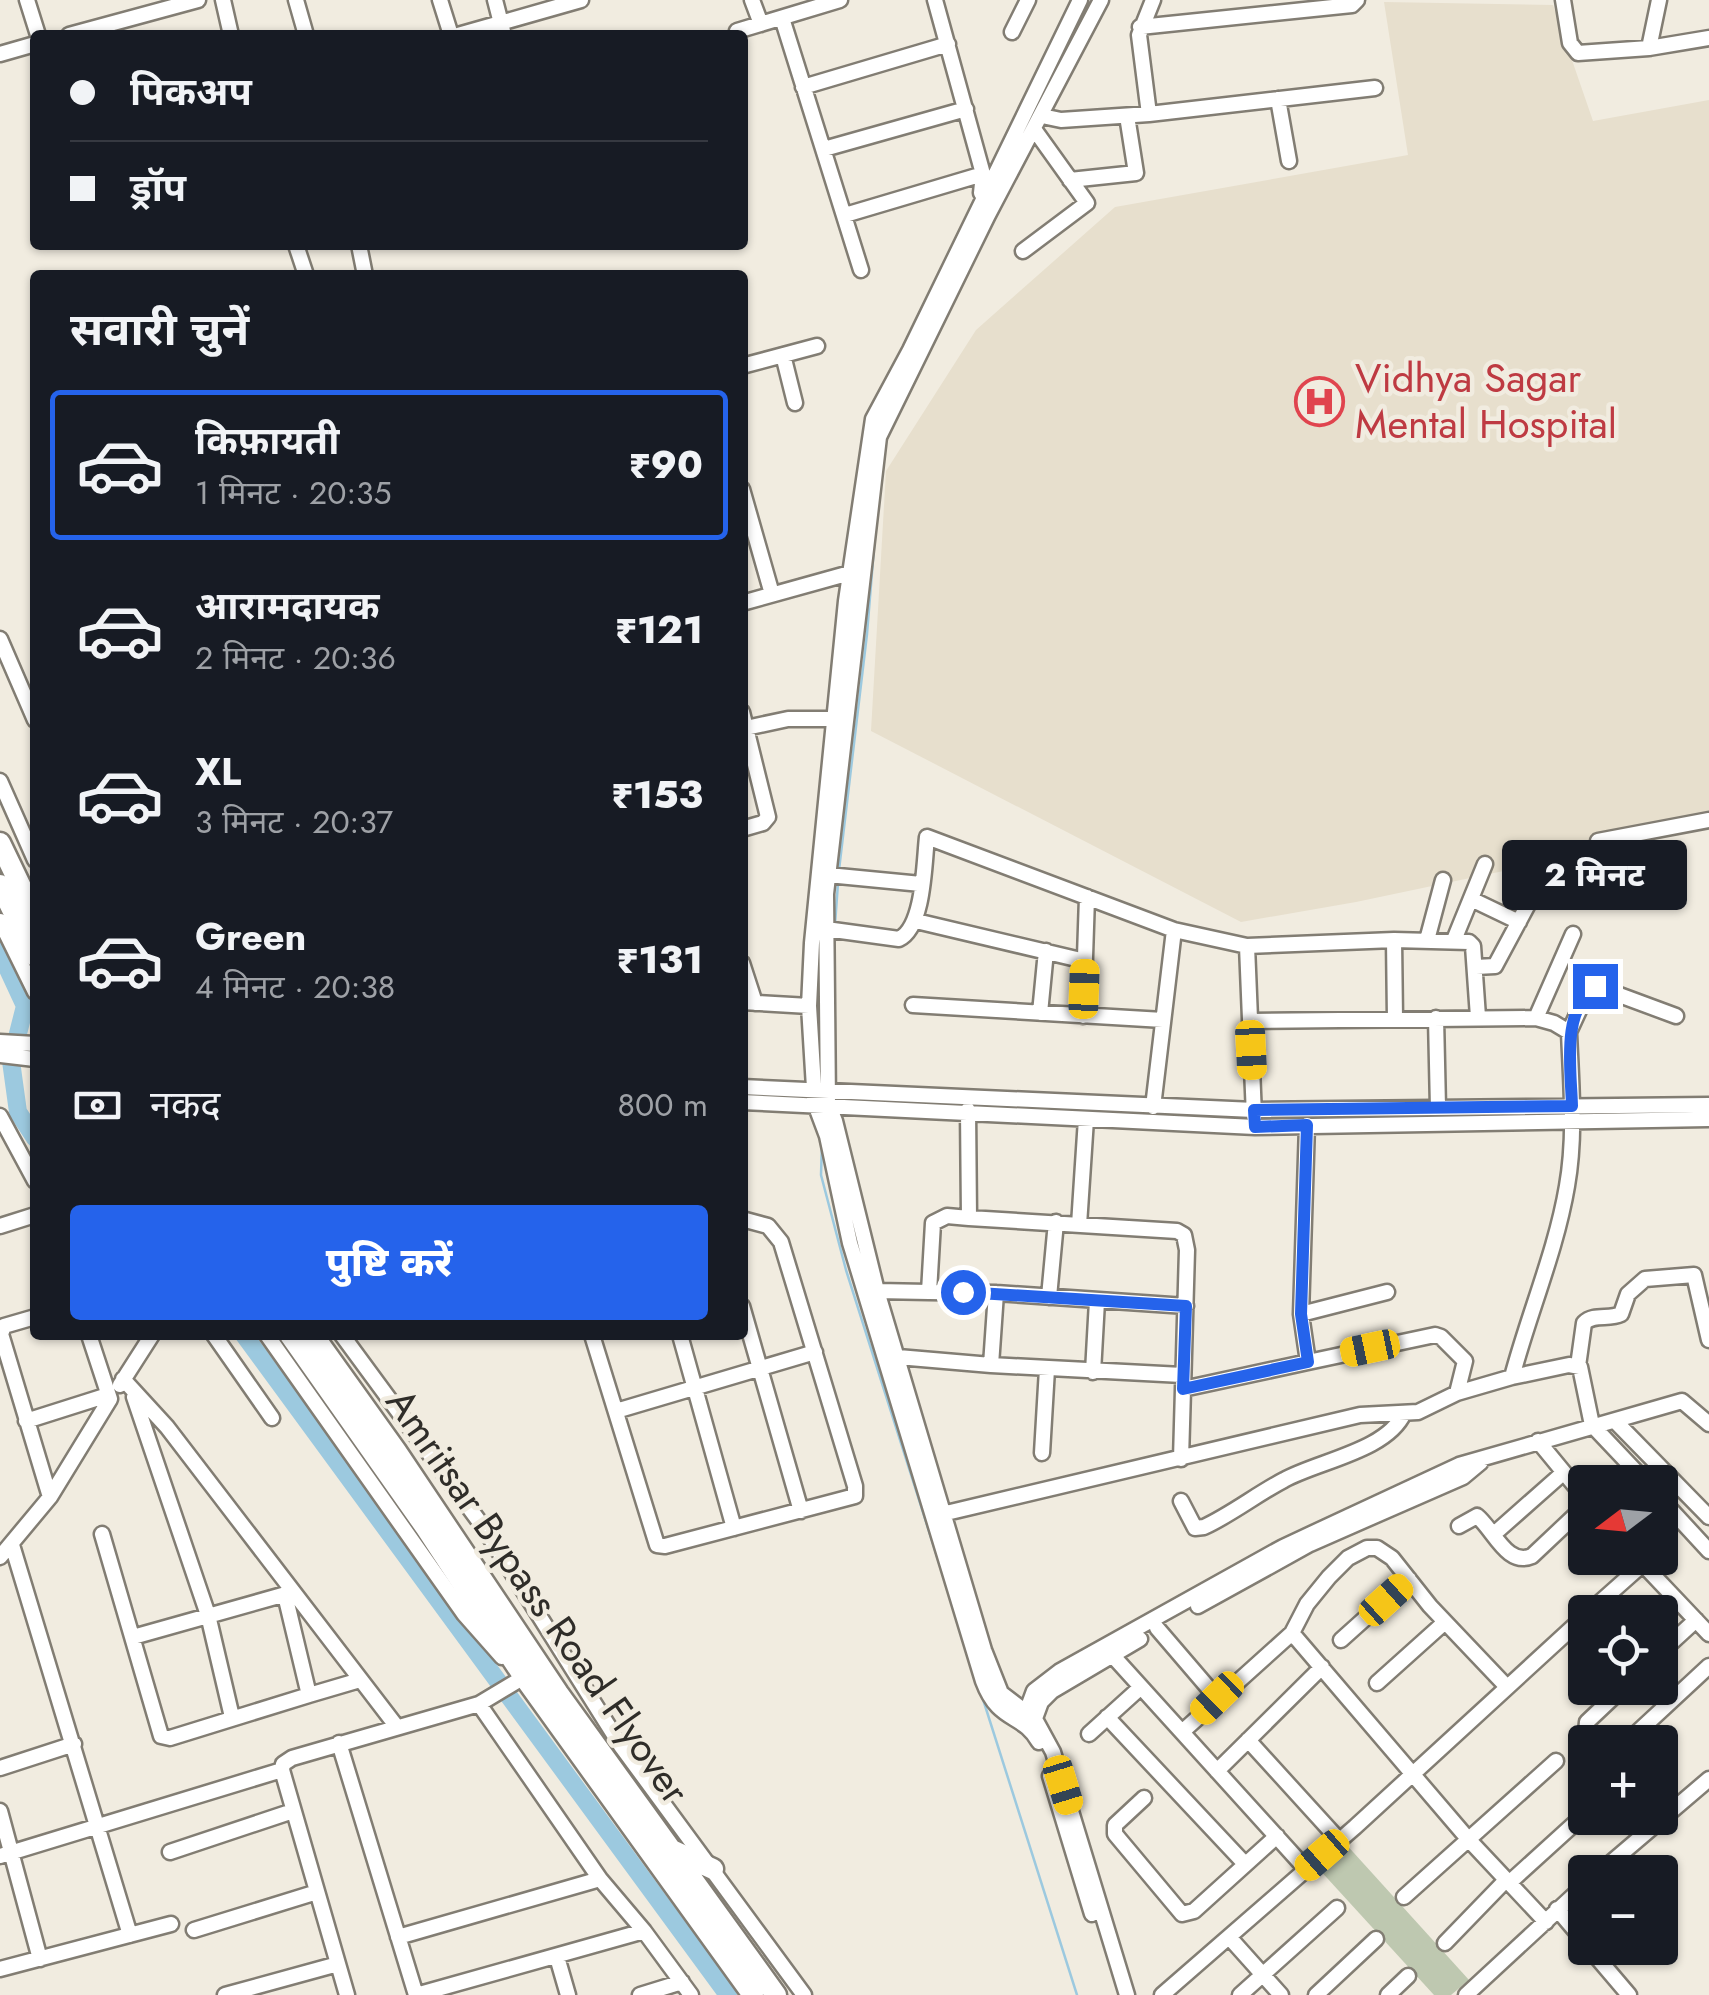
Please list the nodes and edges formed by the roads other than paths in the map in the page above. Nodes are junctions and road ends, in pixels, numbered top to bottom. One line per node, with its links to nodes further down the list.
1 (28, 0): 22 (street)
2 (198, 0): 23 (street)
3 (222, 0): 24 (street)
4 (296, 0): 25 (street)
5 (440, 0): 26 (street)
6 (495, 0): 21 (street)
7 (581, 0): 21 (street)
8 (752, 0): 19 (street)
9 (840, 0): 18 (street)
10 (935, 0): 30 (street)
11 (1028, 0): 28 (street)
12 (1080, 0): 45 (street)
13 (1101, 0): 40 (street)
14 (1153, 0): 20 (street)
15 (1357, 0): 20 (street)
16 (1564, 0): 32 (street)
17 (1659, 0): 32 (street)
18 (782, 18): 19 (street); 34 (street)
19 (761, 24): 27 (street)
20 (1140, 27): 38 (street)
21 (502, 29)
22 (37, 30)
23 (88, 30)
24 (230, 30)
25 (305, 30)
26 (452, 30)
27 (740, 30)
28 (1012, 32)
29 (1709, 38): 32 (street)
30 (948, 44): 34 (street); 37 (street)
31 (30, 45): 33 (street)
32 (1649, 48)
33 (0, 54)
34 (803, 87): 41 (street)
35 (1375, 88): 36 (street)
36 (1278, 99): 38 (street); 42 (street)
37 (966, 108): 41 (street); 43 (street)
38 (1148, 114): 39 (street)
39 (1127, 116): 40 (street); 44 (street)
40 (1038, 122): 44 (street); 69 (street)
41 (824, 148): 46 (street)
42 (1289, 161)
43 (983, 174): 45 (street); 46 (street)
44 (1070, 180): 47 (street)
45 (981, 198): 54 (street)
46 (844, 215): 48 (street)
47 (1023, 251)
48 (861, 270)
49 (817, 346): 50 (street)
50 (784, 356): 51 (street); 52 (street)
51 (748, 365)
52 (795, 404)
53 (748, 509): 55 (street)
54 (850, 573): 55 (street); 59 (street)
55 (772, 594): 56 (street)
56 (748, 601)
57 (0, 639): 58 (street)
58 (30, 708)
59 (833, 719): 60 (street); 94 (street)
60 (748, 728)
61 (748, 736): 64 (street)
62 (0, 781): 67 (street)
63 (1709, 820): 65 (street)
64 (748, 828)
65 (1598, 841)
66 (0, 843): 76 (highway)
67 (30, 849)
68 (1484, 864): 75 (street)
69 (828, 875): 72 (street); 80 (street)
70 (1443, 880): 84 (street)
71 (1540, 882): 79 (street)
72 (921, 884): 74 (street); 78 (street)
73 (0, 885): 86 (highway)
74 (1087, 898): 81 (street); 89 (street)
75 (1471, 898): 79 (street); 85 (street)
76 (30, 906)
77 (0, 920): 91 (street)
78 (916, 920): 80 (street); 88 (street)
79 (1519, 922): 90 (street)
80 (826, 929): 110 (street)
81 (1174, 930): 87 (street); 102 (street)
82 (1573, 934): 101 (street)
83 (1394, 940): 84 (street); 87 (street); 99 (street)
84 (1427, 940): 85 (street)
85 (1454, 940): 90 (street)
86 (30, 946)
87 (1246, 946): 103 (street)
88 (1046, 952): 89 (street); 95 (street)
89 (1085, 961): 96 (street)
90 (1476, 967): 98 (street)
91 (30, 982)
92 (749, 1002): 94 (street)
93 (913, 1005): 95 (street)
94 (809, 1006): 110 (street)
95 (1040, 1013): 96 (street)
96 (1083, 1016): 102 (street)
97 (1676, 1016): 104 (street)
98 (1478, 1017): 100 (street); 101 (street)
99 (1394, 1018): 100 (street); 103 (street)
100 (1436, 1018): 114 (street)
101 (1536, 1018): 104 (street)
102 (1162, 1020): 113 (street)
103 (1250, 1021): 116 (street)
104 (1569, 1032): 117 (street)
105 (0, 1042): 106 (street)
106 (30, 1048)
107 (30, 1048): 108 (street)
108 (0, 1056)
109 (748, 1088): 110 (street)
110 (820, 1098): 111 (street); 113 (street); 115 (street); 131 (street); 223 (street)
111 (748, 1102)
112 (1709, 1104): 117 (street)
113 (1153, 1107): 116 (street)
114 (1438, 1108): 116 (street); 117 (street)
115 (968, 1110): 119 (street); 125 (street)
116 (1254, 1110): 122 (street)
117 (1572, 1113): 120 (street); 121 (street); 160 (street)
118 (0, 1116): 123 (street)
119 (1086, 1119): 122 (street); 128 (street)
120 (1709, 1119)
121 (1307, 1125): 122 (street); 138 (street)
122 (1255, 1127)
123 (30, 1171)
124 (30, 1217): 129 (street)
125 (969, 1218): 127 (street); 132 (street)
126 (748, 1221): 151 (street)
127 (1056, 1222): 128 (street); 135 (street)
128 (1080, 1225): 137 (street)
129 (0, 1226)
130 (1702, 1278): 150 (street); 155 (street)
131 (877, 1291): 132 (street); 152 (street)
132 (929, 1292): 134 (street)
133 (1387, 1292): 138 (street)
134 (996, 1293): 135 (street); 154 (street)
135 (1049, 1298): 136 (street)
136 (1098, 1301): 137 (street); 158 (street)
137 (1186, 1306): 161 (street)
138 (1301, 1314): 153 (street)
139 (30, 1320): 159 (street)
140 (748, 1326): 156 (street)
141 (91, 1340): 165 (street)
142 (150, 1340): 162 (street)
143 (217, 1340): 168 (street)
144 (270, 1340): 213 (street)
145 (293, 1340): 213 (highway, Amritsar Bypass Road Flyover)
146 (317, 1340): 246 (highway, Amritsar Bypass Road Flyover)
147 (346, 1340): 251 (street)
148 (594, 1340): 166 (street)
149 (681, 1340): 163 (street)
150 (1709, 1340)
151 (815, 1352): 156 (street); 182 (street)
152 (898, 1357): 154 (street); 183 (street)
153 (1308, 1362): 161 (street); 164 (street)
154 (991, 1366): 157 (street)
155 (1578, 1366): 160 (street); 172 (street)
156 (760, 1367): 163 (street); 182 (street)
157 (1047, 1369): 158 (street); 174 (street)
158 (1093, 1372): 161 (street)
159 (6, 1374): 169 (street)
160 (1512, 1377): 164 (street)
161 (1183, 1382): 175 (street)
162 (128, 1385): 165 (street); 197 (street); 199 (street)
163 (694, 1387): 166 (street); 188 (street)
164 (1458, 1393): 167 (street)
165 (109, 1397): 169 (street); 180 (street)
166 (616, 1411): 188 (street)
167 (1404, 1413): 175 (street); 181 (street)
168 (272, 1418)
169 (26, 1421): 180 (street)
170 (1615, 1421): 171 (street); 172 (street); 185 (street)
171 (1709, 1424)
172 (1592, 1425): 173 (street); 177 (street)
173 (1538, 1441): 176 (street); 178 (street)
174 (1042, 1454)
175 (1181, 1459): 183 (street)
176 (1486, 1459): 202 (street); 223 (street)
177 (1630, 1465)
178 (1563, 1473): 179 (street); 190 (street)
179 (1568, 1479)
180 (50, 1497): 191 (street)
181 (1181, 1501)
182 (801, 1511): 188 (street)
183 (942, 1514): 223 (street)
184 (1678, 1517): 192 (street)
185 (1709, 1517)
186 (1568, 1521): 190 (street)
187 (1459, 1526): 190 (street)
188 (734, 1528)
189 (102, 1534): 207 (street)
190 (1494, 1534)
191 (12, 1544): 193 (street); 231 (street)
192 (1709, 1551)
193 (0, 1558)
194 (1626, 1575): 198 (street)
195 (1653, 1575): 200 (street)
196 (1409, 1579): 201 (street); 204 (street); 208 (street)
197 (289, 1594): 199 (street); 212 (street); 217 (street)
198 (1606, 1595)
199 (208, 1615): 207 (street); 221 (street)
200 (1696, 1620): 205 (street); 206 (street)
201 (1446, 1622): 214 (street); 215 (street)
202 (1157, 1628): 209 (street); 218 (street)
203 (1568, 1631): 215 (street)
204 (1292, 1633): 211 (street); 218 (street)
205 (1709, 1634)
206 (1678, 1636)
207 (132, 1637): 221 (street)
208 (1341, 1640)
209 (1113, 1656): 216 (street); 223 (street)
210 (1709, 1666): 225 (street)
211 (1322, 1667): 229 (street); 236 (street)
212 (360, 1680): 217 (street); 226 (street)
213 (516, 1681): 219 (street); 283 (highway, Amritsar Bypass Road Flyover)
214 (1377, 1683)
215 (1506, 1686): 236 (street)
216 (1141, 1687): 222 (street); 227 (street)
217 (309, 1695): 221 (street)
218 (1217, 1698): 227 (street)
219 (484, 1701): 226 (street); 253 (street)
220 (1604, 1705): 224 (street)
221 (232, 1717)
222 (1108, 1717): 228 (street); 250 (street)
223 (1028, 1721): 286 (street); 287 (street)
224 (1587, 1725)
225 (1645, 1725)
226 (396, 1727): 230 (street)
227 (1182, 1732): 235 (street)
228 (1089, 1734)
229 (1248, 1740): 235 (street); 244 (street)
230 (339, 1743): 234 (street); 266 (street)
231 (74, 1744): 233 (street); 241 (street)
232 (1556, 1761): 245 (street)
233 (0, 1768)
234 (282, 1770): 240 (street); 241 (street)
235 (1217, 1771): 243 (street)
236 (1411, 1773): 244 (street); 245 (street)
237 (1709, 1778): 249 (street)
238 (1144, 1798): 250 (street)
239 (0, 1811): 248 (street)
240 (294, 1811): 247 (street); 255 (street)
241 (99, 1824): 248 (street); 265 (street)
242 (1568, 1829): 254 (street)
243 (1277, 1836): 250 (street); 252 (street)
244 (1339, 1840): 252 (street)
245 (1469, 1840): 254 (street); 256 (street)
246 (671, 1849): 251 (highway); 284 (highway, Amritsar Bypass Road Flyover)
247 (170, 1852)
248 (6, 1855): 271 (street)
249 (1620, 1855)
250 (1245, 1864)
251 (713, 1869): 285 (street)
252 (1306, 1869): 267 (street)
253 (600, 1878): 264 (street); 266 (street)
254 (1508, 1881): 260 (street); 269 (street)
255 (318, 1892): 263 (street); 272 (street)
256 (1404, 1897)
257 (1568, 1900): 259 (street)
258 (1337, 1908): 275 (street)
259 (1557, 1909): 260 (street); 261 (street)
260 (1546, 1922): 293 (street)
261 (1568, 1922)
262 (170, 1924): 265 (street)
263 (194, 1930)
264 (644, 1931): 270 (street); 277 (street)
265 (130, 1935): 271 (street)
266 (398, 1937): 280 (street)
267 (1229, 1937): 275 (street); 288 (street)
268 (1376, 1939): 291 (street)
269 (1445, 1942)
270 (557, 1958): 280 (street); 281 (street)
271 (40, 1959): 274 (street)
272 (338, 1964): 278 (street); 279 (street)
273 (1604, 1965): 294 (street)
274 (0, 1969)
275 (1262, 1974): 289 (street); 290 (street)
276 (1408, 1976): 292 (street)
277 (686, 1988): 282 (street)
278 (225, 1995)
279 (347, 1995)
280 (416, 1995)
281 (568, 1995)
282 (640, 1995)
283 (753, 1995)
284 (776, 1995)
285 (804, 1995)
286 (1118, 1995)
287 (1127, 1995)
288 (1162, 1995)
289 (1240, 1995)
290 (1281, 1995)
291 (1316, 1995)
292 (1388, 1995)
293 (1466, 1995)
294 (1629, 1995)

